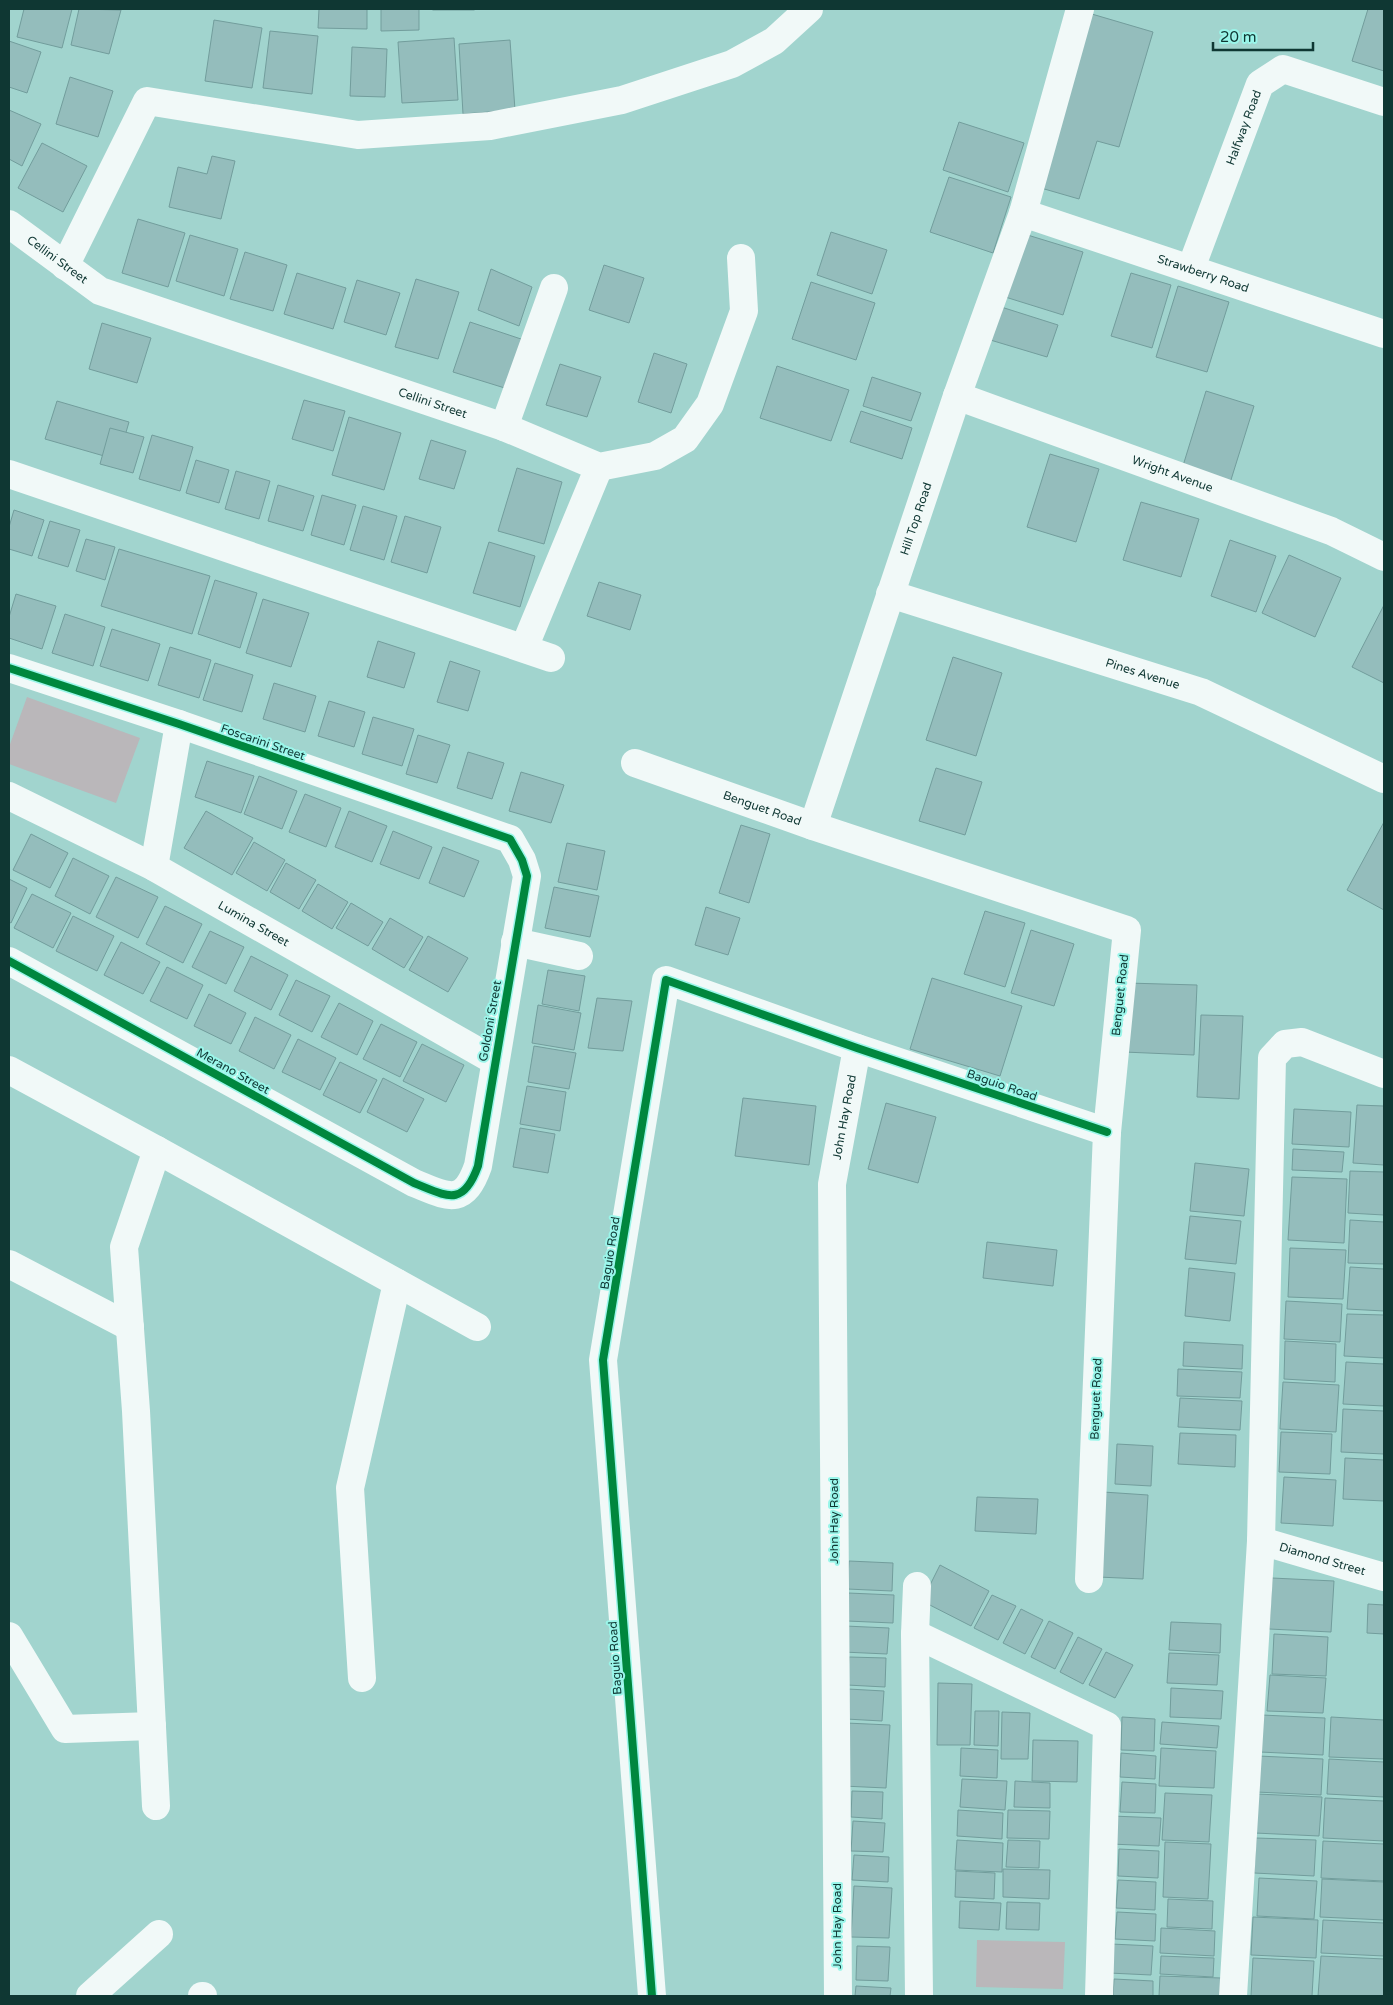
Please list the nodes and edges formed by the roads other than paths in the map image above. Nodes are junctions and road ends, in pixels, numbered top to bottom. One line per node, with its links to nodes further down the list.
1 (809, 9): 7 (street)
2 (1080, 9): 4 (street, Hill Top Road)
3 (1384, 102): 8 (street, Halfway Road)
4 (1022, 213): 8 (street, Strawberry Road); 11 (street, Hill Top Road)
5 (9, 224): 7 (street, Cellini Street)
6 (741, 258): 13 (street)
7 (65, 266): 12 (street, Cellini Street)
8 (1192, 268): 10 (street, Strawberry Road)
9 (554, 288): 12 (street)
10 (1384, 334)
11 (958, 396): 15 (street, Wright Avenue); 16 (street, Hill Top Road)
12 (504, 427): 13 (street, Cellini Street)
13 (599, 467): 17 (street)
14 (9, 474): 17 (street)
15 (1384, 557)
16 (890, 594): 22 (street, Pines Avenue); 24 (street, Hill Top Road)
17 (524, 648): 18 (street)
18 (550, 658)
19 (9, 668): 20 (street, Foscarini Street)
20 (178, 724): 25 (street, Foscarini Street); 26 (street)
21 (635, 763): 24 (street, Benguet Road)
22 (1384, 779)
23 (9, 796): 26 (street, Lumina Street)
24 (814, 826): 34 (street, Benguet Road)
25 (510, 839): 27 (street, Goldoni Street)
26 (154, 867): 31 (street, Lumina Street)
27 (515, 942): 28 (street); 31 (street, Goldoni Street)
28 (579, 956)
29 (9, 961): 36 (street, Merano Street)
30 (857, 1048): 34 (street, Baguio Road); 52 (street, Baguio Road); 53 (street, John Hay Road)
31 (495, 1061): 36 (street, Goldoni Street)
32 (9, 1070): 35 (street)
33 (1384, 1074): 41 (street)
34 (1107, 1132): 43 (street, Benguet Road)
35 (157, 1150): 38 (street); 39 (street)
36 (448, 1196)
37 (9, 1264): 39 (street)
38 (397, 1283): 40 (street); 47 (street)
39 (130, 1327): 48 (street)
40 (477, 1327)
41 (1261, 1541): 42 (street, Diamond Street); 56 (street)
42 (1384, 1577)
43 (1089, 1579)
44 (916, 1586): 45 (street)
45 (915, 1634): 54 (street); 55 (street)
46 (9, 1636): 48 (street)
47 (362, 1678)
48 (152, 1726): 49 (street)
49 (156, 1806)
50 (160, 1934): 51 (street)
51 (90, 1996)
52 (652, 1996)
53 (838, 1996)
54 (919, 1996)
55 (1099, 1996)
56 (1233, 1996)

